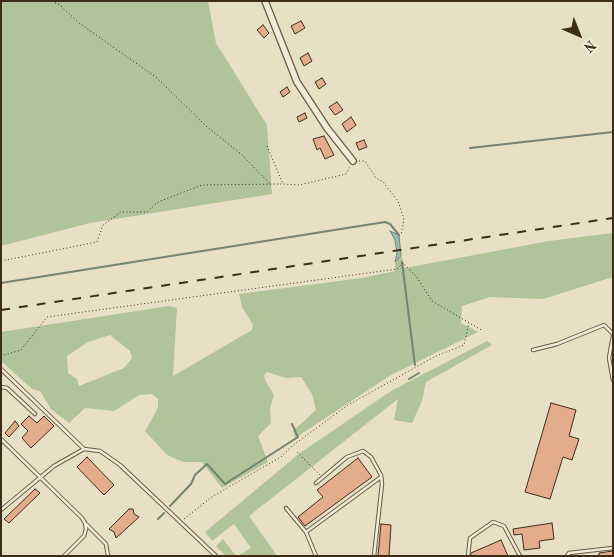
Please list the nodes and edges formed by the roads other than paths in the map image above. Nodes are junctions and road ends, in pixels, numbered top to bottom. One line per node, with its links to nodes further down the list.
1 (266, 1): 2 (street)
2 (353, 161)
3 (613, 335): 4 (lane); 6 (lane)
4 (533, 350)
5 (1, 369): 10 (lane)
6 (613, 380)
7 (1, 387): 8 (lane)
8 (35, 414)
9 (1, 439): 11 (lane)
10 (84, 449): 11 (lane); 21 (lane)
11 (39, 476): 15 (lane); 16 (lane)
12 (381, 476): 13 (lane); 17 (lane); 23 (lane)
13 (316, 484)
14 (286, 508): 17 (lane)
15 (1, 510)
16 (85, 523): 19 (lane); 20 (lane)
17 (306, 532): 22 (lane)
18 (613, 548): 26 (lane)
19 (64, 556)
20 (108, 556)
21 (216, 556)
22 (316, 556)
23 (374, 556)
24 (468, 556): 25 (lane)
25 (520, 556)
26 (567, 556)

